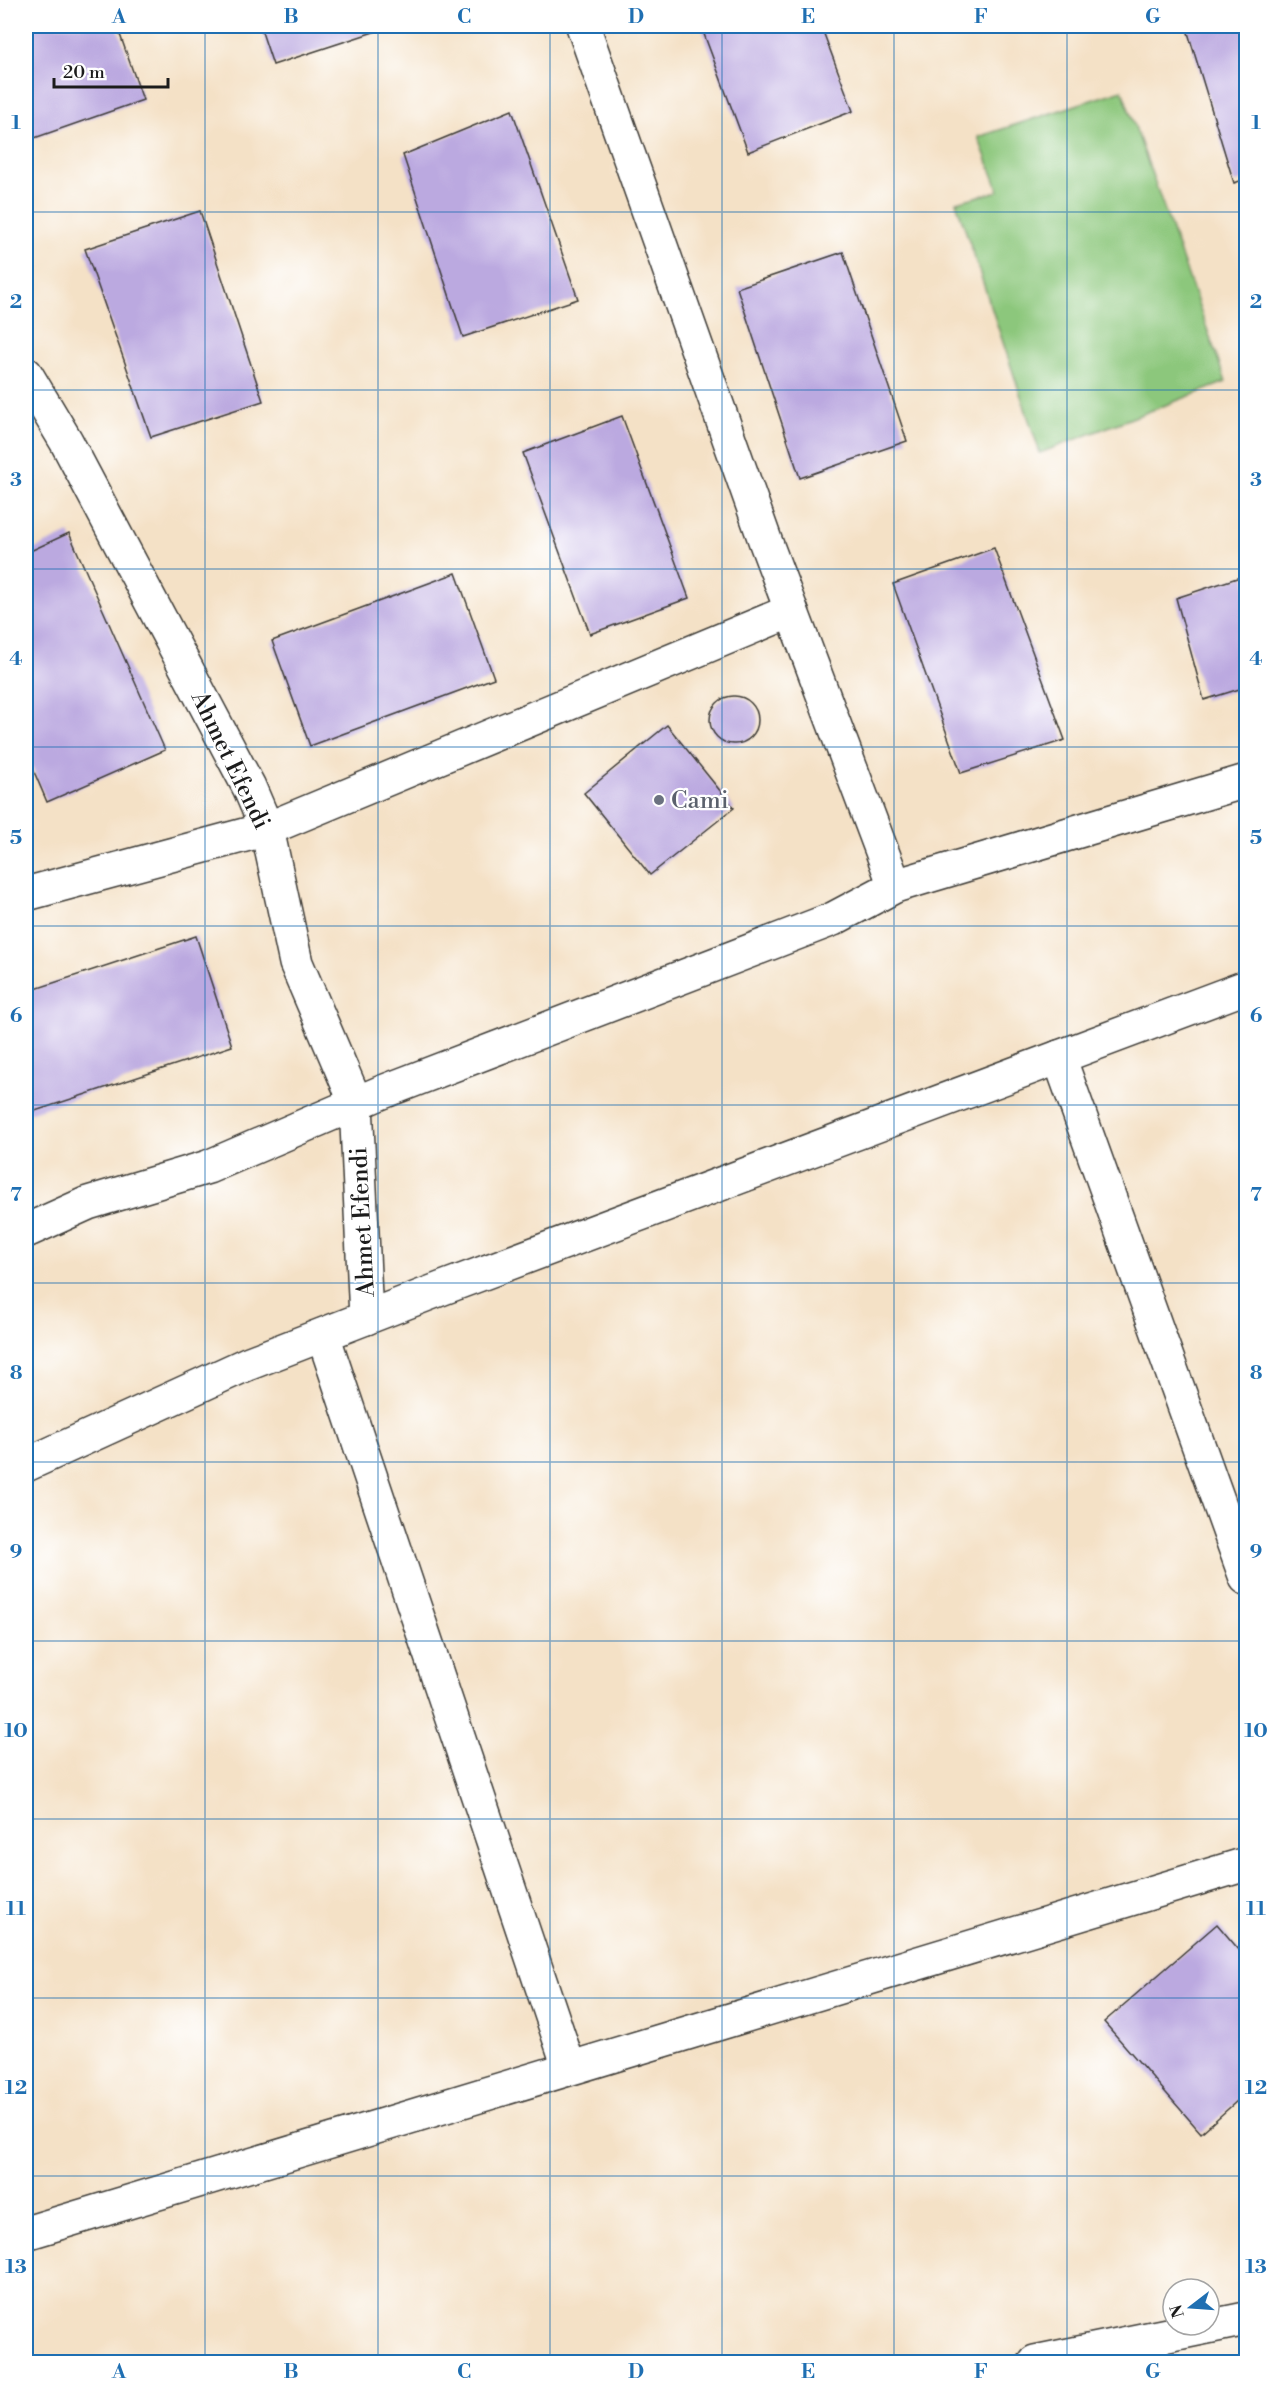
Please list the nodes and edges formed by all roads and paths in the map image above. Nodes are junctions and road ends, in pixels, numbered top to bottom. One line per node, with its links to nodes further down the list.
1 (583, 26): 3 (street)
2 (26, 374): 5 (street, Ahmet Efendi)
3 (791, 611): 5 (street); 6 (street)
4 (1246, 781): 6 (street)
5 (267, 829): 7 (street); 10 (street, Ahmet Efendi)
6 (895, 886): 10 (street)
7 (26, 894)
8 (1246, 987): 9 (street)
9 (1059, 1058): 12 (street); 15 (street)
10 (356, 1103): 11 (street); 12 (street, Ahmet Efendi)
11 (26, 1231)
12 (366, 1318): 13 (street)
13 (323, 1335): 14 (street); 17 (street)
14 (26, 1465)
15 (1246, 1578)
16 (1246, 1864): 17 (street)
17 (569, 2067): 18 (street)
18 (26, 2233)
19 (1246, 2319): 20 (street)
20 (1035, 2362)

